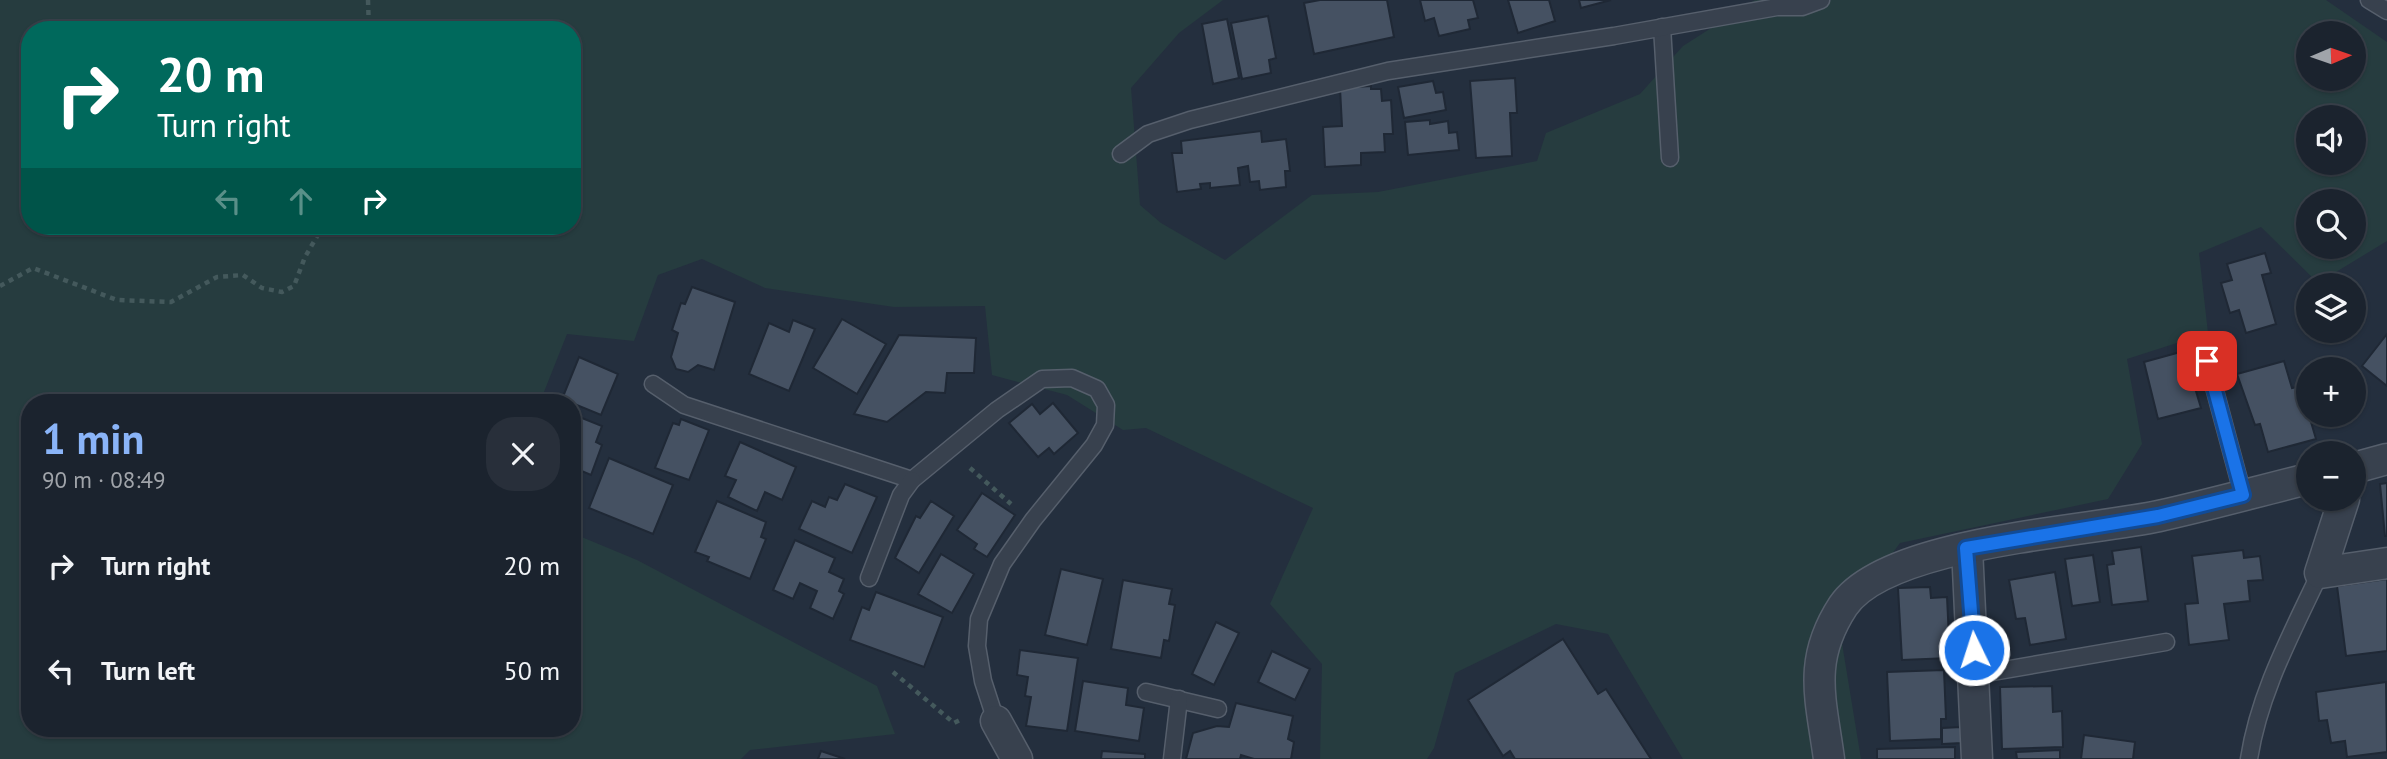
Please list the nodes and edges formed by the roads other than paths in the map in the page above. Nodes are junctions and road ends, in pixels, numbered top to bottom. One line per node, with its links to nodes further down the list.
1 (1821, 0): 4 (lane)
2 (2368, 0): 3 (lane)
3 (2387, 10)
4 (1662, 27): 5 (lane); 6 (lane)
5 (1121, 154)
6 (1670, 158)
7 (2207, 361): 13 (lane)
8 (653, 384): 11 (lane)
9 (2387, 459): 10 (street)
10 (2366, 465)
11 (912, 480): 18 (lane); 24 (lane)
12 (2296, 482): 13 (street)
13 (2243, 495): 15 (street)
14 (2340, 511): 17 (street)
15 (1966, 548): 20 (street); 27 (street)
16 (2387, 563): 17 (street)
17 (2320, 573): 29 (lane)
18 (869, 578)
19 (2166, 642): 20 (lane)
20 (1975, 675): 28 (street)
21 (1146, 692): 22 (lane)
22 (1179, 699): 23 (lane); 26 (lane)
23 (1219, 709)
24 (996, 721): 25 (street)
25 (1017, 759)
26 (1172, 759)
27 (1829, 759)
28 (1977, 759)
29 (2249, 759)

